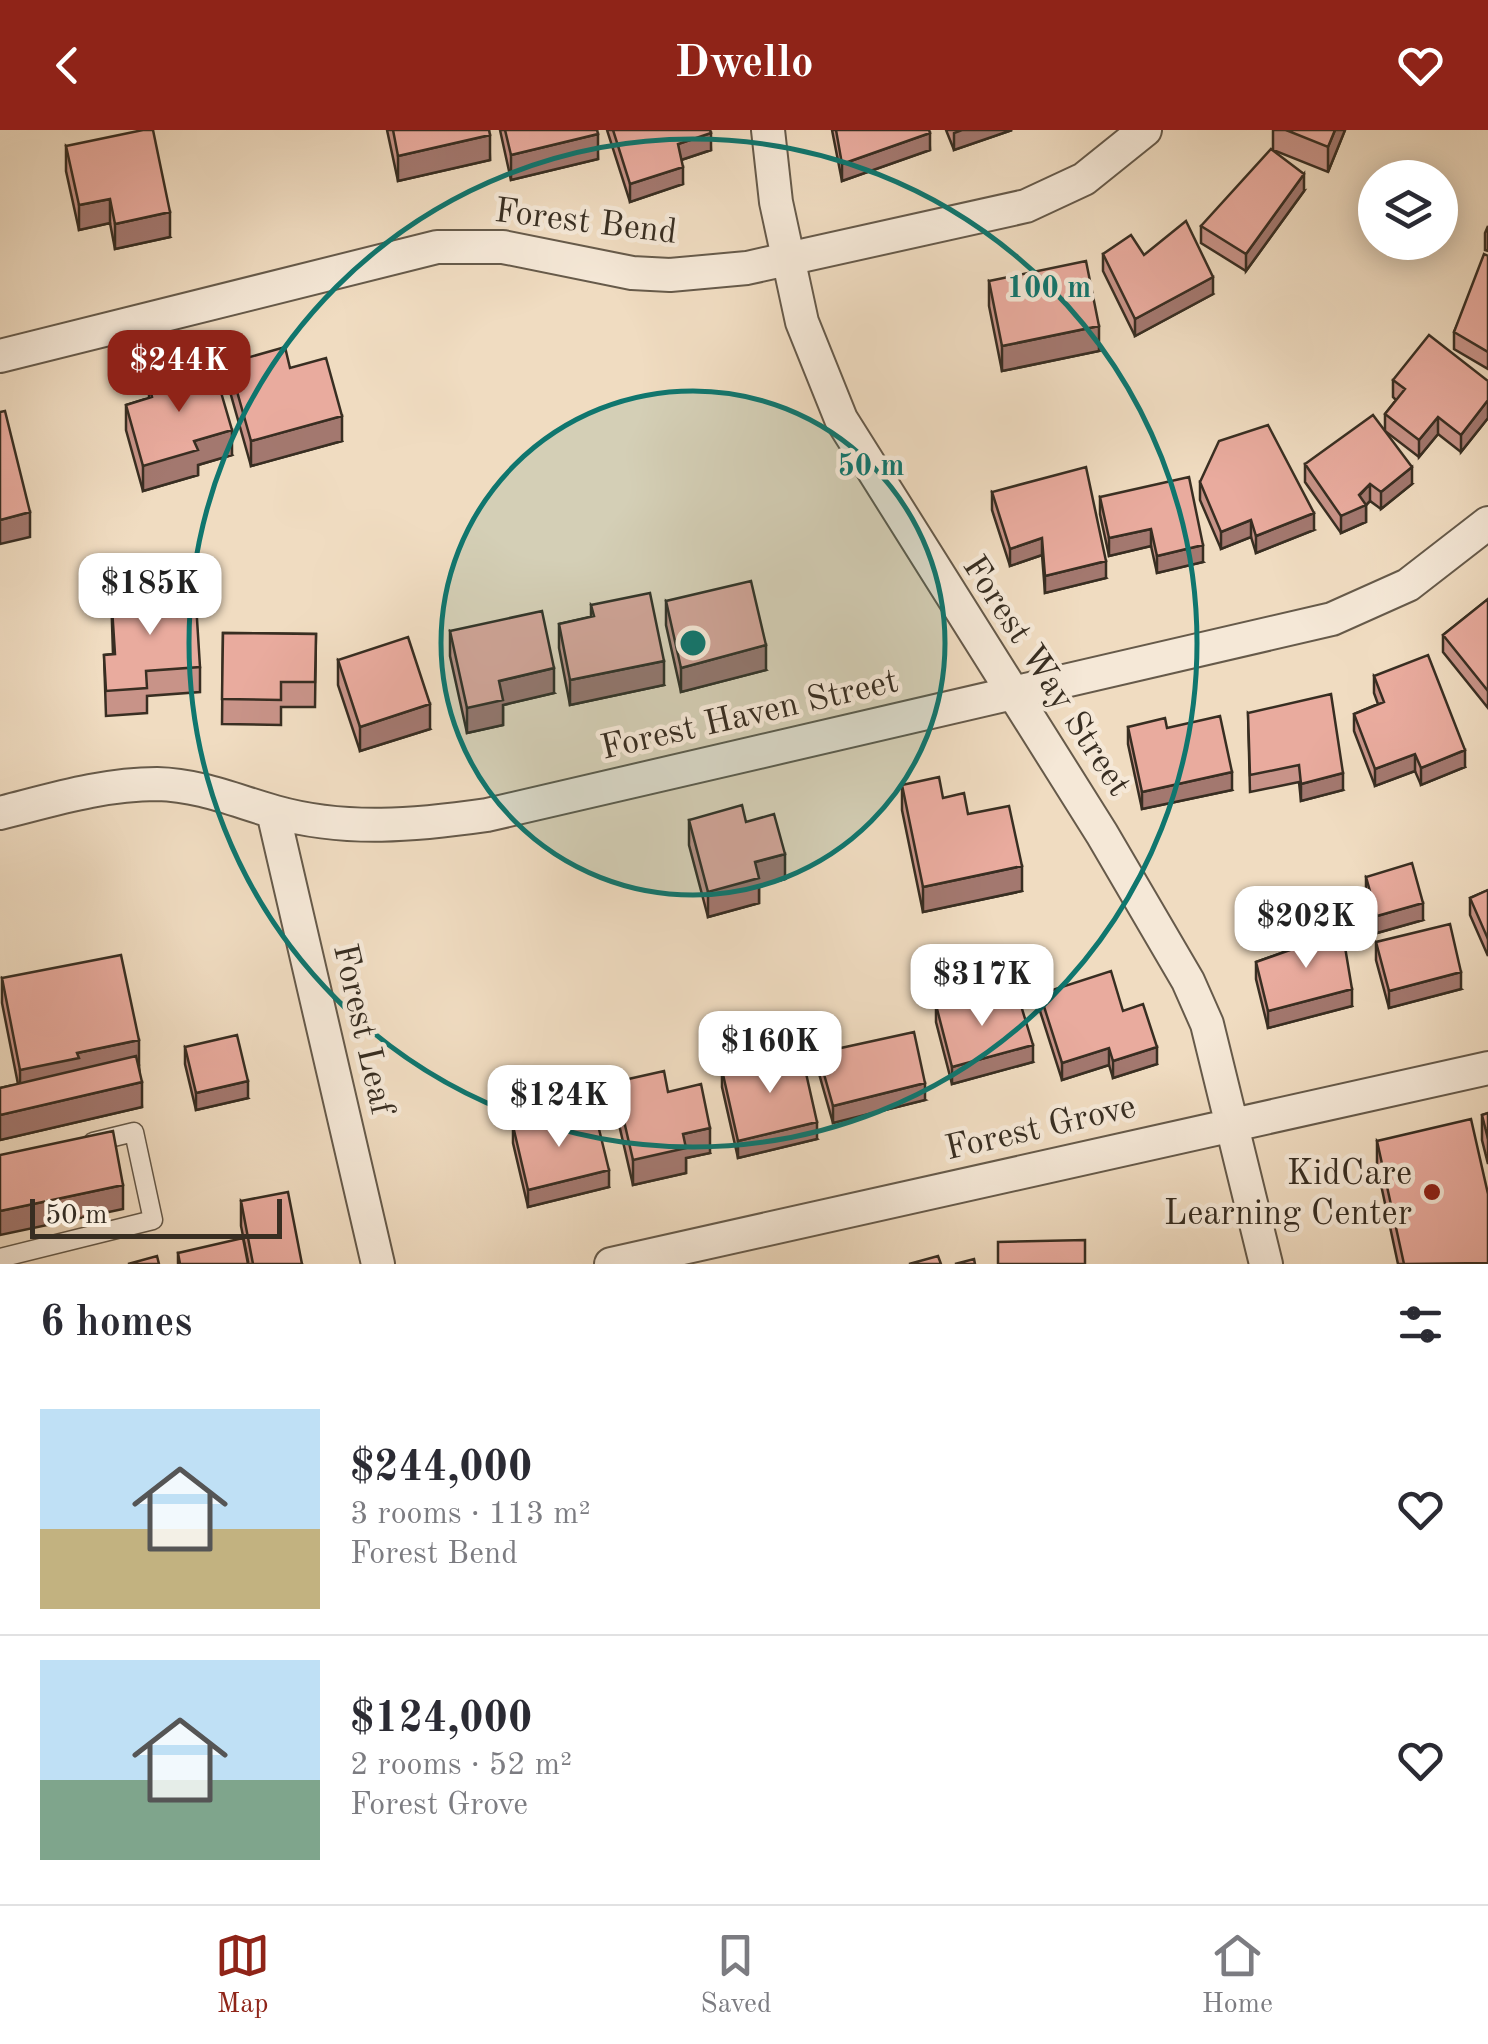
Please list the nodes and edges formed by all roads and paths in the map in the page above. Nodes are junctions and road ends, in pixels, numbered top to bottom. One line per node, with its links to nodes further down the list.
1 (768, 130): 3 (street, Forest Way Street)
2 (1145, 130): 3 (street, Forest Bend)
3 (789, 260): 4 (street, Forest Bend); 6 (street, Forest Way Street)
4 (0, 356)
5 (1488, 522): 6 (street, Forest Haven Street)
6 (1010, 694): 8 (street, Forest Haven Street); 10 (street, Forest Way Street)
7 (0, 812): 8 (street, Forest Haven Street)
8 (273, 812): 13 (street, Forest Leaf)
9 (1488, 1068): 10 (street, Forest Grove)
10 (1234, 1123): 14 (street, Forest Grove); 15 (street, Forest Way Street)
11 (77, 1145): 12 (lane)
12 (0, 1258)
13 (378, 1264)
14 (610, 1264)
15 (1266, 1264)

